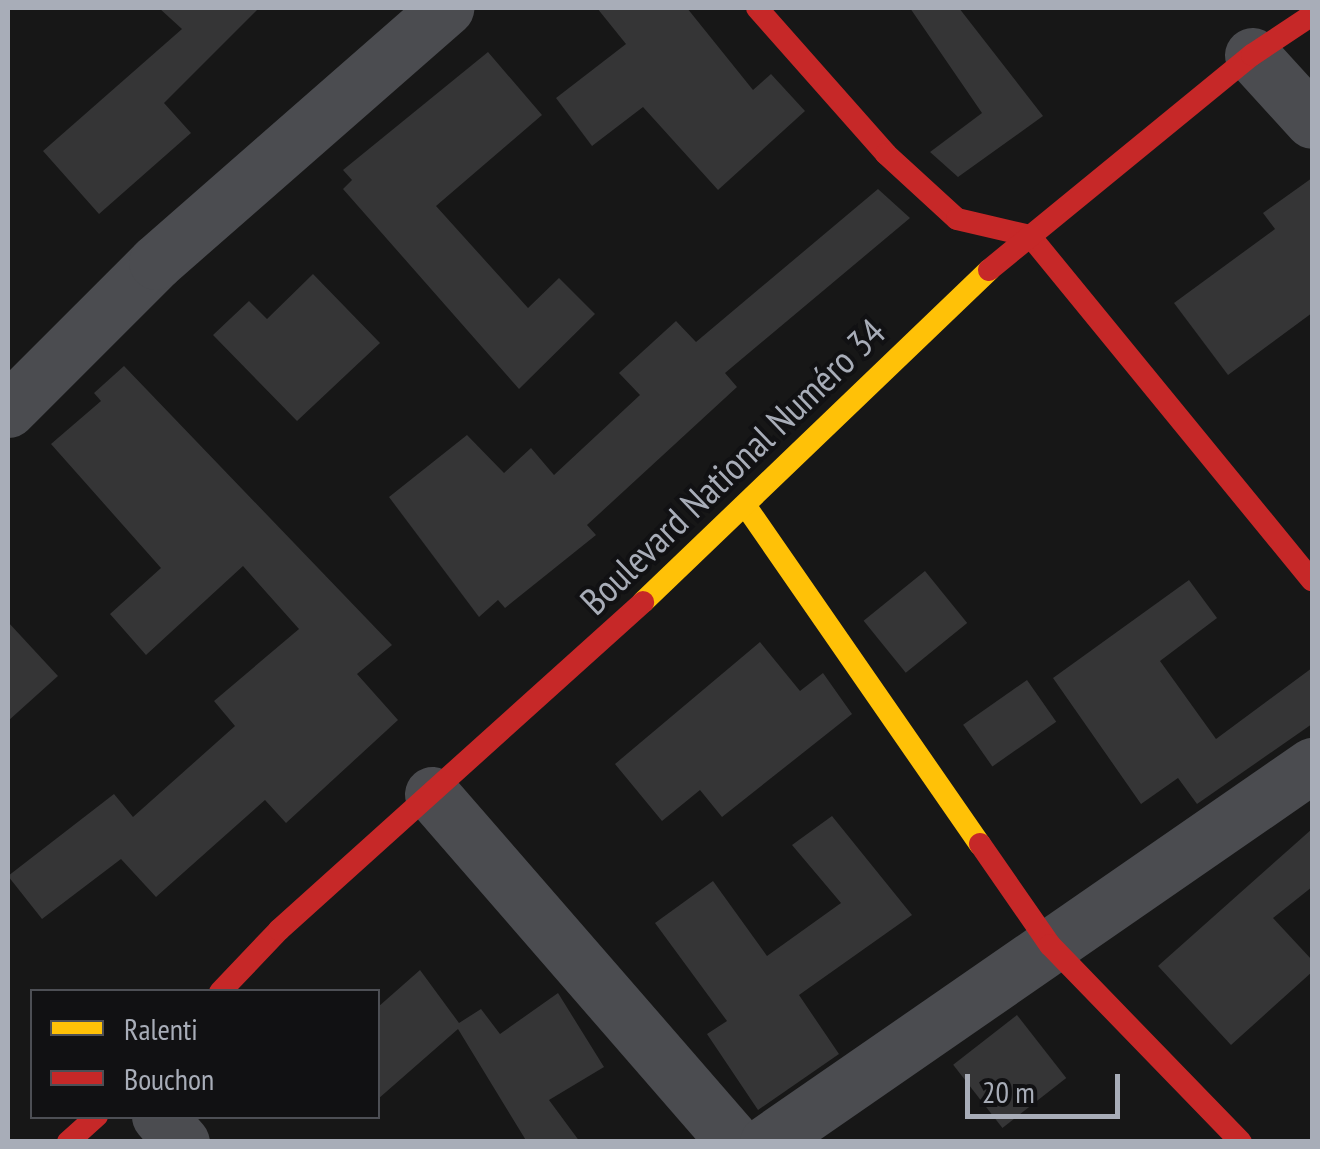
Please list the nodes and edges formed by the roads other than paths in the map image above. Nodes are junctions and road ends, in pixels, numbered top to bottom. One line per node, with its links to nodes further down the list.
1 (446, 8): 7 (street)
2 (757, 8): 6 (street)
3 (1312, 14): 4 (street, Boulevard National Numéro 34)
4 (1252, 56): 5 (street); 6 (street, Boulevard National Numéro 34)
5 (1312, 121)
6 (1030, 236): 8 (street, Boulevard National Numéro 34); 9 (street)
7 (8, 410)
8 (748, 508): 11 (street, Boulevard National Numéro 34); 12 (street)
9 (1312, 580)
10 (1312, 765): 12 (street)
11 (432, 794): 13 (street, Boulevard National Numéro 34); 18 (street)
12 (1050, 944): 19 (street); 20 (street)
13 (223, 989)
14 (94, 1119): 16 (street)
15 (162, 1119): 17 (street)
16 (68, 1142)
17 (182, 1142)
18 (735, 1142)
19 (767, 1142)
20 (1241, 1142)

